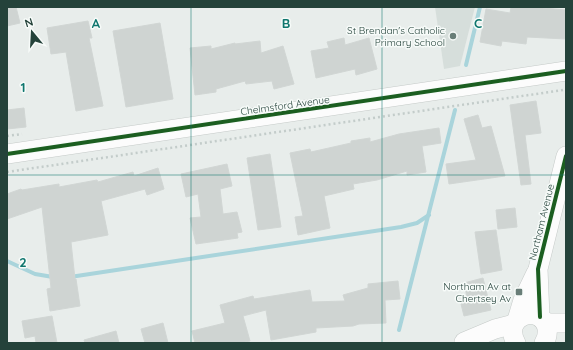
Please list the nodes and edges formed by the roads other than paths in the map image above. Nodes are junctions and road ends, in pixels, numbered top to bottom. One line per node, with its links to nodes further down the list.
1 (566, 71): 2 (street, Chelmsford Avenue)
2 (7, 154)
3 (566, 156): 4 (street, Northam Avenue)
4 (538, 268): 5 (street, Northam Avenue); 6 (street, Northam Avenue)
5 (542, 319): 6 (street); 7 (street); 9 (street, Northam Avenue)
6 (516, 322): 10 (street); 12 (street)
7 (566, 323)
8 (566, 334): 9 (street)
9 (544, 342)
10 (461, 343): 11 (street)
11 (498, 343)
12 (516, 343)

